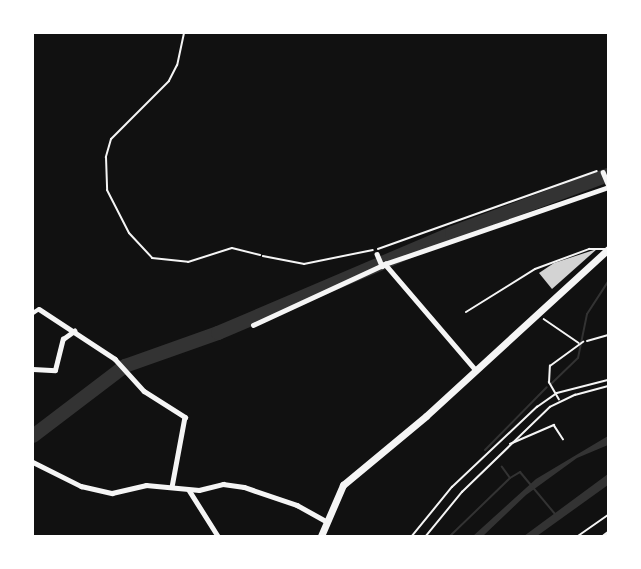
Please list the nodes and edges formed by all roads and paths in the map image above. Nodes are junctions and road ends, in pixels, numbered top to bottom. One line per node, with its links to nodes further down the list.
1 (184, 33): 6 (lane)
2 (602, 171): 3 (street); 5 (path)
3 (608, 185): 7 (street)
4 (608, 249): 9 (lane); 10 (main road)
5 (376, 252): 6 (path); 7 (street)
6 (260, 255)
7 (383, 265): 12 (street); 18 (street)
8 (39, 309): 11 (street); 13 (street)
9 (466, 312)
10 (537, 312): 16 (path); 18 (main road)
11 (33, 313)
12 (253, 325)
13 (74, 331): 17 (street); 26 (street)
14 (608, 335): 15 (lane)
15 (587, 341): 16 (path)
16 (579, 343): 21 (path)
17 (33, 369)
18 (475, 369): 29 (main road)
19 (608, 380): 21 (path)
20 (608, 386): 22 (path)
21 (555, 394): 22 (path); 33 (path)
22 (560, 401): 24 (path)
23 (563, 439): 24 (path)
24 (509, 444): 34 (path)
25 (33, 462): 26 (street)
26 (172, 487): 27 (street)
27 (187, 488): 29 (street); 32 (street)
28 (608, 515): 35 (path)
29 (326, 521): 31 (main road)
30 (608, 533): 36 (street)
31 (323, 535)
32 (218, 536)
33 (412, 536)
34 (426, 536)
35 (578, 536)
36 (604, 536)

